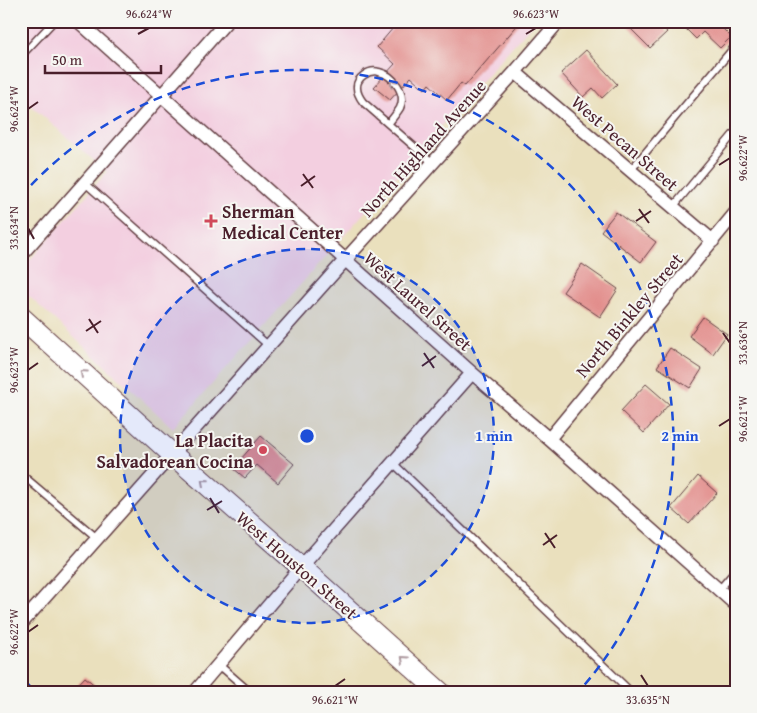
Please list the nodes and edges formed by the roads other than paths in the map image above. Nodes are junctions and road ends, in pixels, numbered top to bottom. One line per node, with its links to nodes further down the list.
1 (54, 21): 6 (lane)
2 (78, 21): 8 (street, West Laurel Street)
3 (228, 21): 8 (street)
4 (559, 21): 7 (street, North Highland Avenue)
5 (736, 45): 12 (lane)
6 (21, 56)
7 (515, 72): 11 (street, North Highland Avenue); 12 (street, West Pecan Street)
8 (162, 96): 13 (street); 18 (street, West Laurel Street)
9 (388, 124): 9 (lane, one-way to 9); 11 (lane)
10 (736, 131): 14 (lane)
11 (432, 163): 18 (street, North Highland Avenue)
12 (630, 171): 14 (street, West Pecan Street)
13 (85, 183): 17 (street); 20 (lane)
14 (673, 207): 16 (street, West Pecan Street)
15 (736, 212): 16 (street, North Binkley Street)
16 (713, 241): 22 (street, North Binkley Street)
17 (21, 255)
18 (346, 259): 20 (street, North Highland Avenue); 21 (street, West Laurel Street)
19 (21, 317): 23 (main road, West Houston Street, one-way to 19)
20 (268, 346): 23 (street, North Highland Avenue)
21 (472, 373): 22 (street, West Laurel Street); 24 (street)
22 (549, 439): 29 (street, West Laurel Street)
23 (172, 454): 26 (street, North Highland Avenue); 27 (main road, West Houston Street, one-way to 23)
24 (392, 464): 27 (street); 36 (lane)
25 (21, 474): 26 (lane)
26 (97, 538): 31 (street, North Highland Avenue)
27 (301, 567): 32 (street); 35 (main road, West Houston Street, one-way to 27)
28 (736, 570): 29 (lane)
29 (719, 590): 30 (street, West Laurel Street)
30 (736, 604)
31 (21, 624)
32 (218, 664): 33 (street); 34 (lane)
33 (194, 692)
34 (250, 692)
35 (440, 692)
36 (631, 692)

